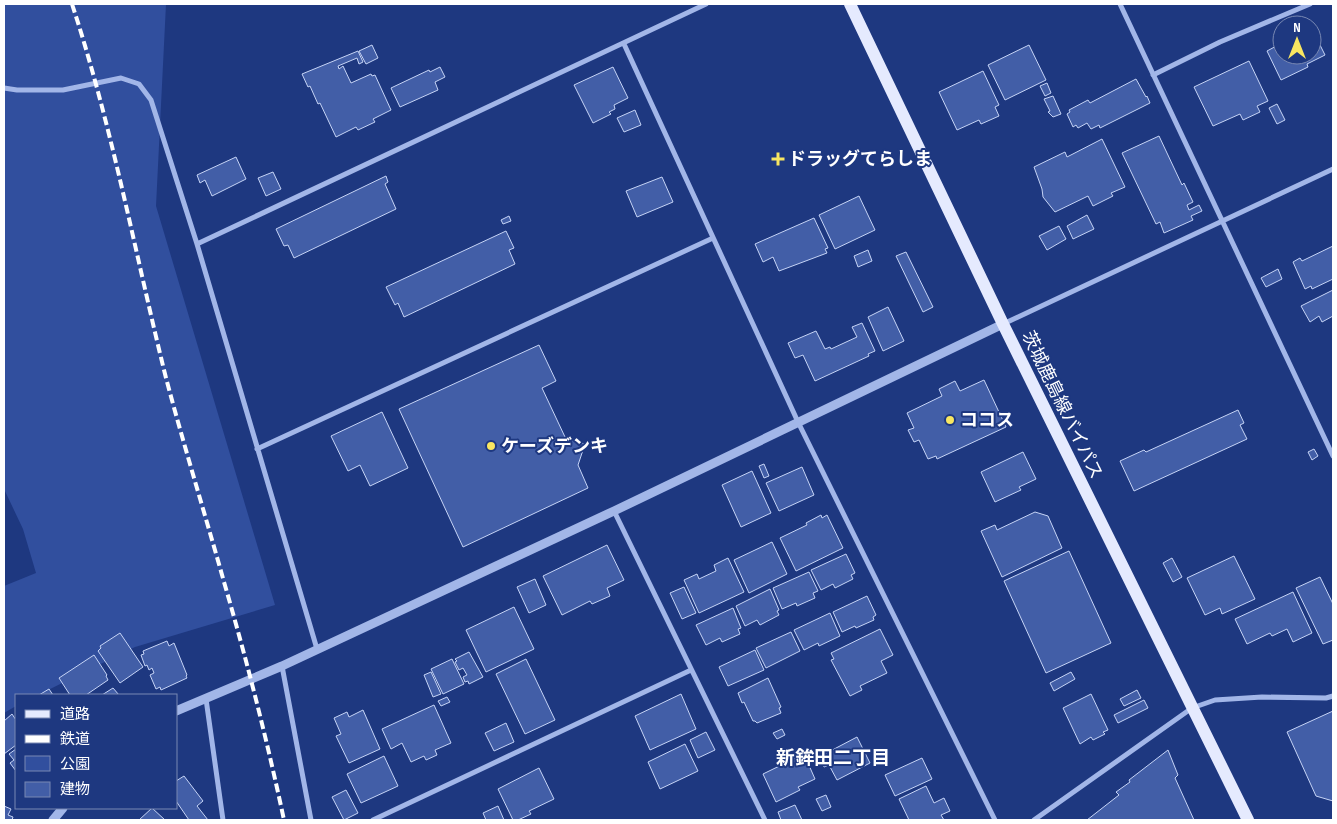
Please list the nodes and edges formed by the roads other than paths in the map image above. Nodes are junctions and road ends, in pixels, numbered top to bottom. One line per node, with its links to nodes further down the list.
1 (706, 4): 5 (street)
2 (850, 4): 12 (main road, 茨城鹿島線バイパス)
3 (1120, 4): 6 (street)
4 (1310, 4): 6 (street)
5 (624, 44): 10 (street); 11 (street)
6 (1153, 75): 9 (street)
7 (4, 88): 11 (street)
8 (1333, 169): 9 (street)
9 (1222, 221): 12 (street); 15 (street)
10 (713, 238): 13 (street); 14 (street)
11 (197, 244): 14 (street)
12 (1003, 324): 13 (street); 22 (main road, 茨城鹿島線バイパス)
13 (798, 422): 16 (street); 30 (street)
14 (257, 449): 17 (street)
15 (1333, 456)
16 (614, 511): 17 (street); 19 (street)
17 (318, 649): 18 (street)
18 (282, 666): 21 (street); 27 (street)
19 (690, 670): 28 (street); 29 (street)
20 (1333, 696): 22 (street)
21 (206, 699): 23 (street); 26 (street)
22 (1192, 708): 31 (street); 32 (main road, 茨城鹿島線バイパス)
23 (178, 710)
24 (62, 809): 25 (street)
25 (54, 820)
26 (223, 820)
27 (311, 820)
28 (374, 820)
29 (764, 820)
30 (995, 820)
31 (1034, 820)
32 (1248, 820)

